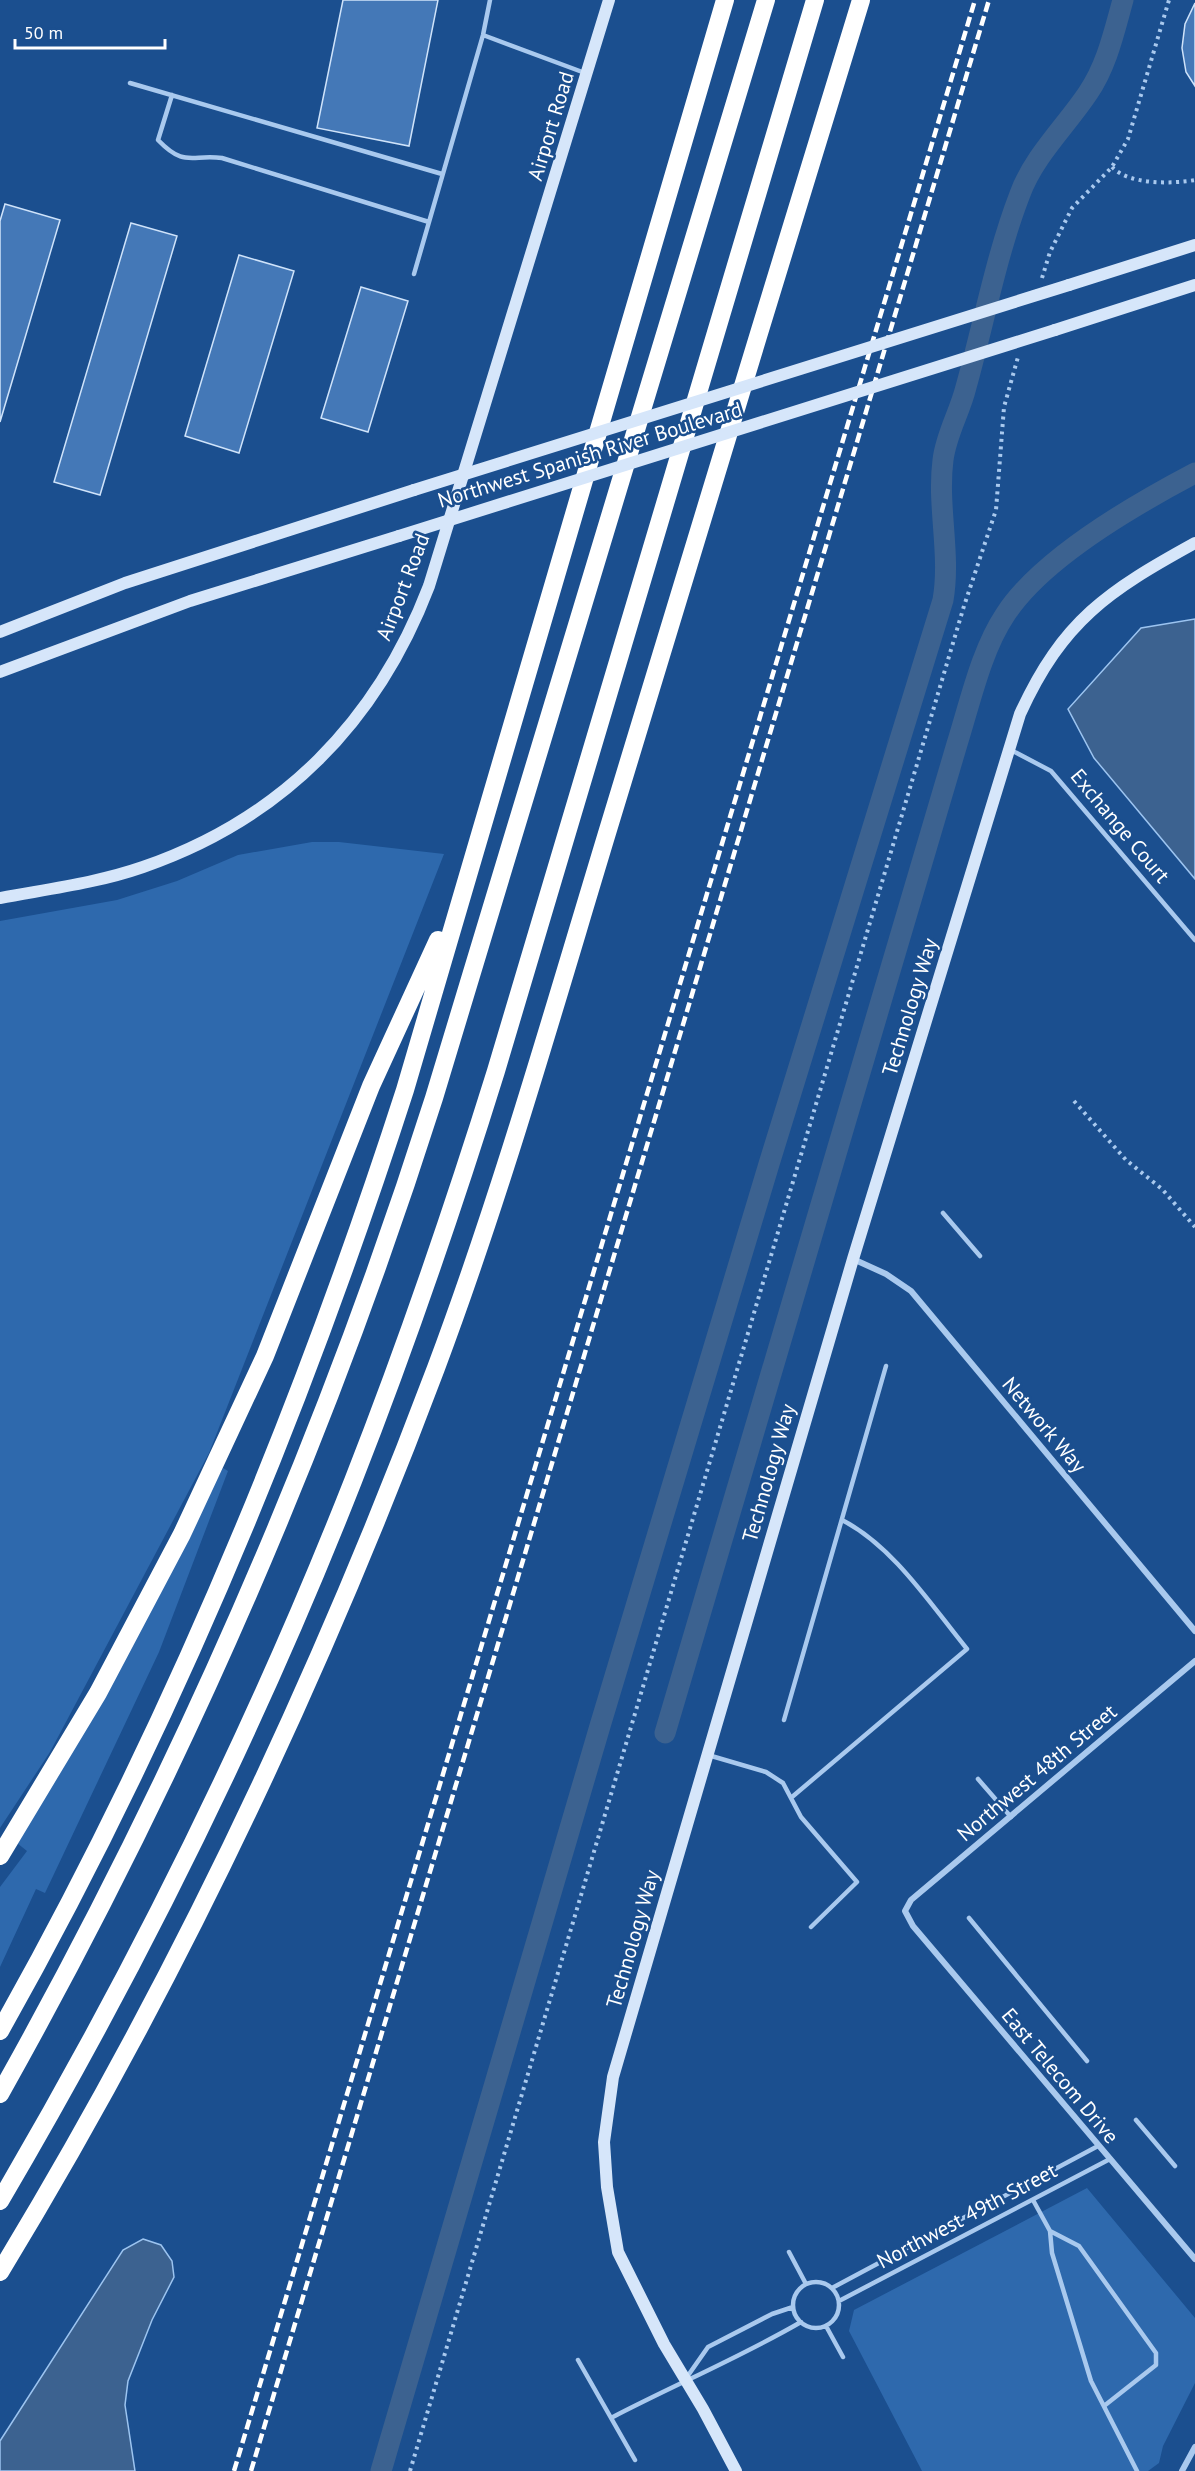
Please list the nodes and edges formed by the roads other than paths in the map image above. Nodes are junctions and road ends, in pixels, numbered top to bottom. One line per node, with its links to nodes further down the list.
1 (490, 0): 7 (lane)
2 (609, 0): 8 (street, Airport Road)
3 (725, 0): 20 (highway)
4 (766, 0): 41 (highway)
5 (815, 0): 47 (highway)
6 (861, 0): 51 (highway)
7 (483, 35): 8 (lane); 11 (lane)
8 (587, 74): 21 (street, Airport Road)
9 (130, 83): 10 (lane)
10 (172, 95): 11 (lane); 12 (lane)
11 (442, 174): 12 (lane)
12 (429, 222): 14 (lane)
13 (1195, 245): 17 (street, Northwest Spanish River Boulevard, bridge)
14 (414, 274)
15 (1195, 285): 18 (street, Northwest Spanish River Boulevard, bridge)
16 (1194, 545): 19 (street, Technology Way)
17 (0, 632)
18 (0, 672)
19 (1009, 749): 22 (lane, Exchange Court); 25 (street, Technology Way)
20 (464, 884): 35 (highway); 39 (highway)
21 (0, 898)
22 (1195, 940)
23 (943, 1213): 24 (lane)
24 (980, 1256)
25 (853, 1259): 28 (street, Network Way); 31 (street, Technology Way)
26 (886, 1366): 27 (lane)
27 (842, 1520): 30 (lane); 33 (lane)
28 (1195, 1631)
29 (1195, 1661): 34 (street, Northwest 48th Street)
30 (784, 1720)
31 (706, 1755): 33 (lane); 60 (street, Technology Way)
32 (978, 1779): 34 (lane)
33 (792, 1797): 38 (lane)
34 (1011, 1816): 36 (street, Northwest 48th Street)
35 (0, 1856)
36 (905, 1911): 43 (street, East Telecom Drive)
37 (969, 1918): 40 (lane)
38 (810, 1927)
39 (0, 2031)
40 (1088, 2061)
41 (0, 2094)
42 (1136, 2120): 45 (lane)
43 (1098, 2146): 44 (street, East Telecom Drive); 53 (lane, Northwest 49th Street)
44 (1110, 2159): 46 (lane, Northwest 49th Street); 50 (street, East Telecom Drive)
45 (1174, 2166)
46 (1033, 2200): 48 (lane); 54 (lane, Northwest 49th Street)
47 (0, 2201)
48 (1050, 2231): 61 (lane); 61 (lane)
49 (789, 2252): 52 (lane)
50 (1195, 2259)
51 (0, 2272)
52 (806, 2284): 53 (lane); 55 (lane)
53 (832, 2288): 54 (lane)
54 (839, 2301): 57 (lane)
55 (793, 2307): 56 (lane); 60 (lane)
56 (801, 2322): 57 (lane); 60 (lane)
57 (826, 2326): 58 (lane)
58 (843, 2356)
59 (578, 2360): 62 (lane)
60 (685, 2379): 62 (lane); 65 (street, Technology Way)
61 (1104, 2406): 66 (lane)
62 (611, 2418): 64 (lane)
63 (1195, 2447): 67 (street)
64 (635, 2460)
65 (736, 2471)
66 (1137, 2471)
67 (1182, 2471)

